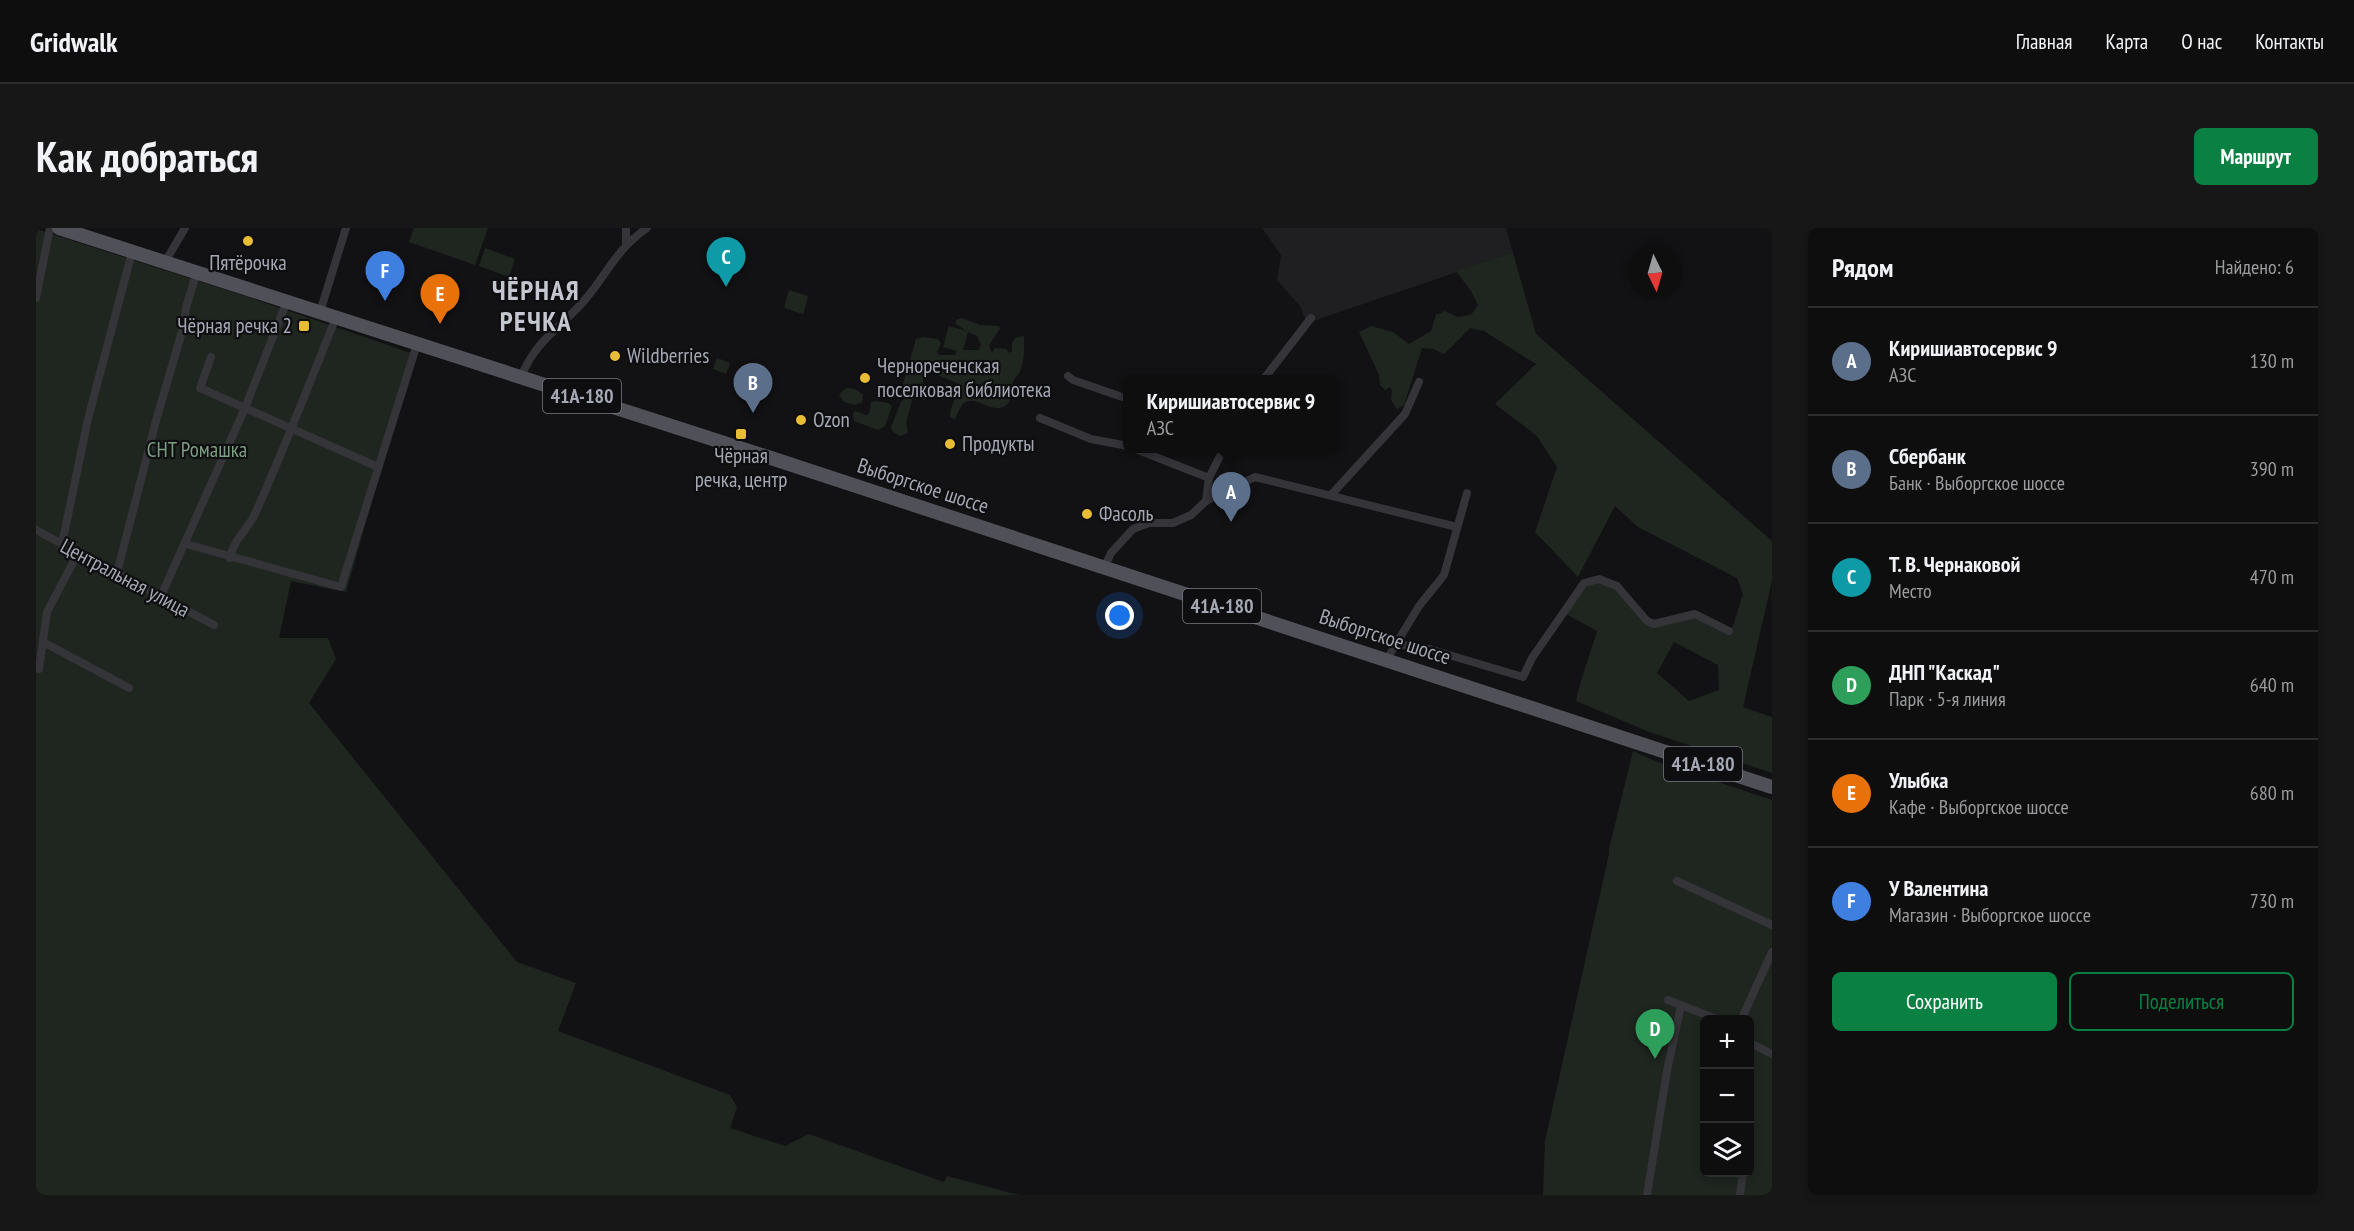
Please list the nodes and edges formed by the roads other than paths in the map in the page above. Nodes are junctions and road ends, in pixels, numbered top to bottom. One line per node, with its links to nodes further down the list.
1 (50, 228): 11 (street)
2 (59, 228): 8 (main road, Выборгское шоссе / 41А-180)
3 (185, 228): 9 (street)
4 (346, 228): 13 (street)
5 (626, 228): 7 (street)
6 (647, 228): 7 (street)
7 (626, 244): 20 (street)
8 (132, 252): 9 (main road, Выборгское шоссе / 41А-180); 36 (street)
9 (165, 262): 10 (main road, Выборгское шоссе / 41А-180)
10 (197, 272): 12 (main road, Выборгское шоссе / 41А-180); 41 (street)
11 (36, 298)
12 (287, 301): 13 (main road, Выборгское шоссе / 41А-180); 23 (street)
13 (320, 312): 14 (main road, Выборгское шоссе / 41А-180)
14 (336, 317): 16 (main road, Выборгское шоссе / 41А-180); 25 (street)
15 (1311, 318): 18 (street)
16 (417, 344): 20 (main road, Выборгское шоссе / 41А-180); 29 (street)
17 (211, 357): 23 (street)
18 (1267, 375)
19 (1068, 376): 22 (street)
20 (521, 377): 40 (main road, Выборгское шоссе / 41А-180)
21 (1419, 382): 32 (street)
22 (1123, 397)
23 (244, 408): 25 (street); 37 (street)
24 (1040, 418): 26 (street)
25 (292, 428): 29 (street); 39 (street)
26 (1123, 445)
27 (1146, 453): 30 (street)
28 (1222, 453): 30 (street)
29 (378, 467): 39 (street)
30 (1209, 478): 33 (street)
31 (1467, 493): 34 (street)
32 (1331, 495): 33 (street); 34 (street)
33 (1206, 501): 40 (street)
34 (1457, 528): 46 (street)
35 (36, 530): 36 (street, Центральная улица)
36 (62, 544): 38 (street, Центральная улица)
37 (186, 544): 39 (street); 42 (street)
38 (78, 553): 41 (street, Центральная улица); 45 (street)
39 (230, 558)
40 (1104, 568): 47 (main road, Выборгское шоссе / 41А-180)
41 (117, 573): 42 (street, Центральная улица)
42 (161, 596): 43 (street, Центральная улица)
43 (214, 626)
44 (1729, 631): 46 (street)
45 (43, 642): 48 (street); 49 (street)
46 (1396, 644): 47 (street)
47 (1387, 659): 50 (main road, Выборгское шоссе / 41А-180)
48 (39, 669)
49 (129, 688)
50 (1772, 787)
51 (1677, 881): 52 (street)
52 (1772, 925)
53 (1772, 952): 57 (street)
54 (1668, 1000): 55 (street)
55 (1681, 1005): 56 (street); 61 (street)
56 (1706, 1015)
57 (1743, 1015)
58 (1754, 1045): 59 (street)
59 (1772, 1054)
60 (1742, 1177): 62 (street)
61 (1647, 1195)
62 (1740, 1195)

